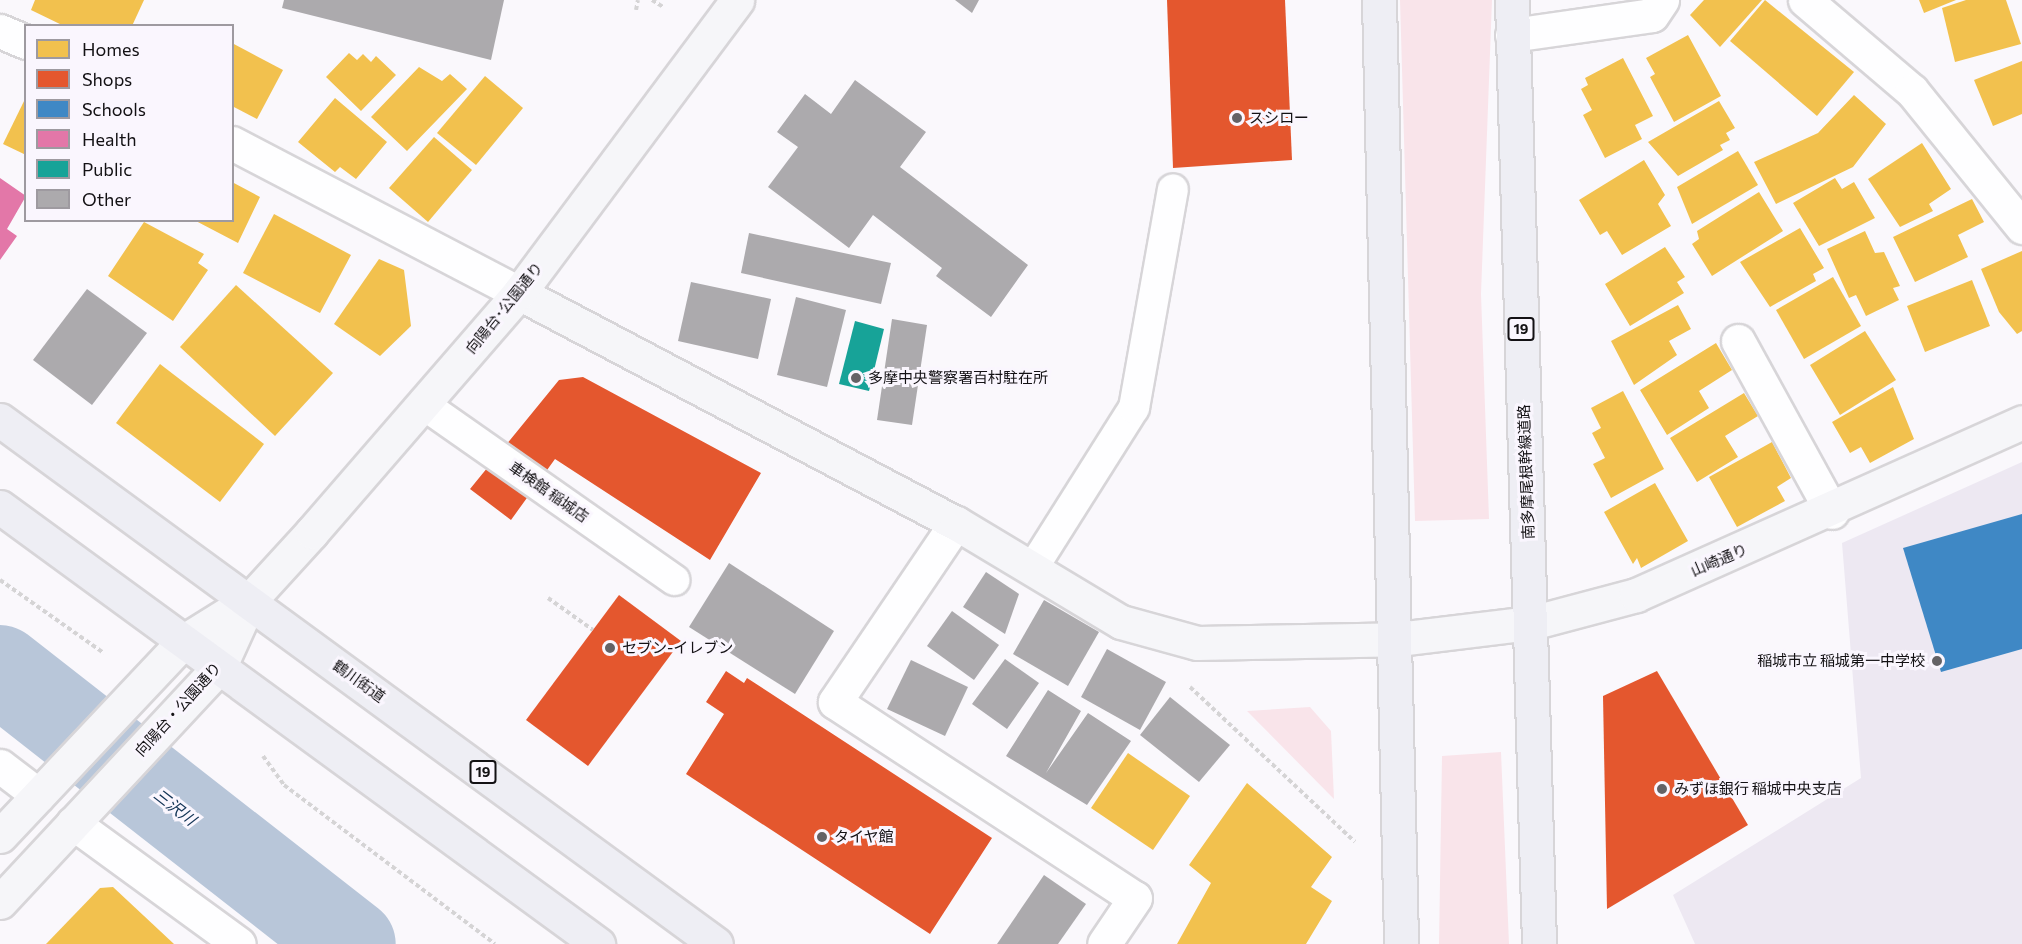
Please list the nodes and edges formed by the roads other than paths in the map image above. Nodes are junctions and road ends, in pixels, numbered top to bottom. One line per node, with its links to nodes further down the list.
1 (737, 0): 12 (street, 向陽台･公園通り)
2 (1379, 0): 24 (main road)
3 (1512, 0): 7 (main road, 南多摩尾根幹線道路 / 19)
4 (1662, 0): 7 (street)
5 (1805, 0): 11 (street)
6 (0, 31): 8 (street)
7 (1512, 35): 23 (main road, 南多摩尾根幹線道路 / 19)
8 (24, 41)
9 (234, 144): 12 (street)
10 (1173, 189): 20 (lane)
11 (2022, 227)
12 (519, 293): 14 (street, 向陽台･公園通り); 19 (street, 山崎通り)
13 (1738, 341): 18 (street)
14 (423, 404): 21 (lane, 車検館 稲城店); 22 (street, 向陽台･公園通り)
15 (0, 420): 22 (main road, 鶴川街道 / 19)
16 (2022, 422): 18 (street, 山崎通り)
17 (0, 507): 25 (main road)
18 (1832, 512): 23 (street, 山崎通り)
19 (956, 523): 20 (street, 山崎通り); 35 (street)
20 (1034, 566): 24 (street, 山崎通り)
21 (674, 580)
22 (250, 600): 25 (street); 26 (street, 向陽台・公園通り); 34 (main road, 鶴川街道 / 19)
23 (1531, 623): 24 (street, 山崎通り); 37 (main road, 南多摩尾根幹線道路 / 19)
24 (1398, 639): 36 (main road)
25 (184, 640): 26 (main road); 28 (street)
26 (220, 666): 29 (street, 向陽台・公園通り); 33 (main road)
27 (0, 766): 28 (street)
28 (38, 795): 30 (street)
29 (73, 823): 31 (street, 向陽台・公園通り); 32 (street)
30 (0, 836)
31 (0, 902)
32 (240, 944)
33 (598, 944)
34 (716, 944)
35 (1104, 944)
36 (1401, 944)
37 (1539, 944)

